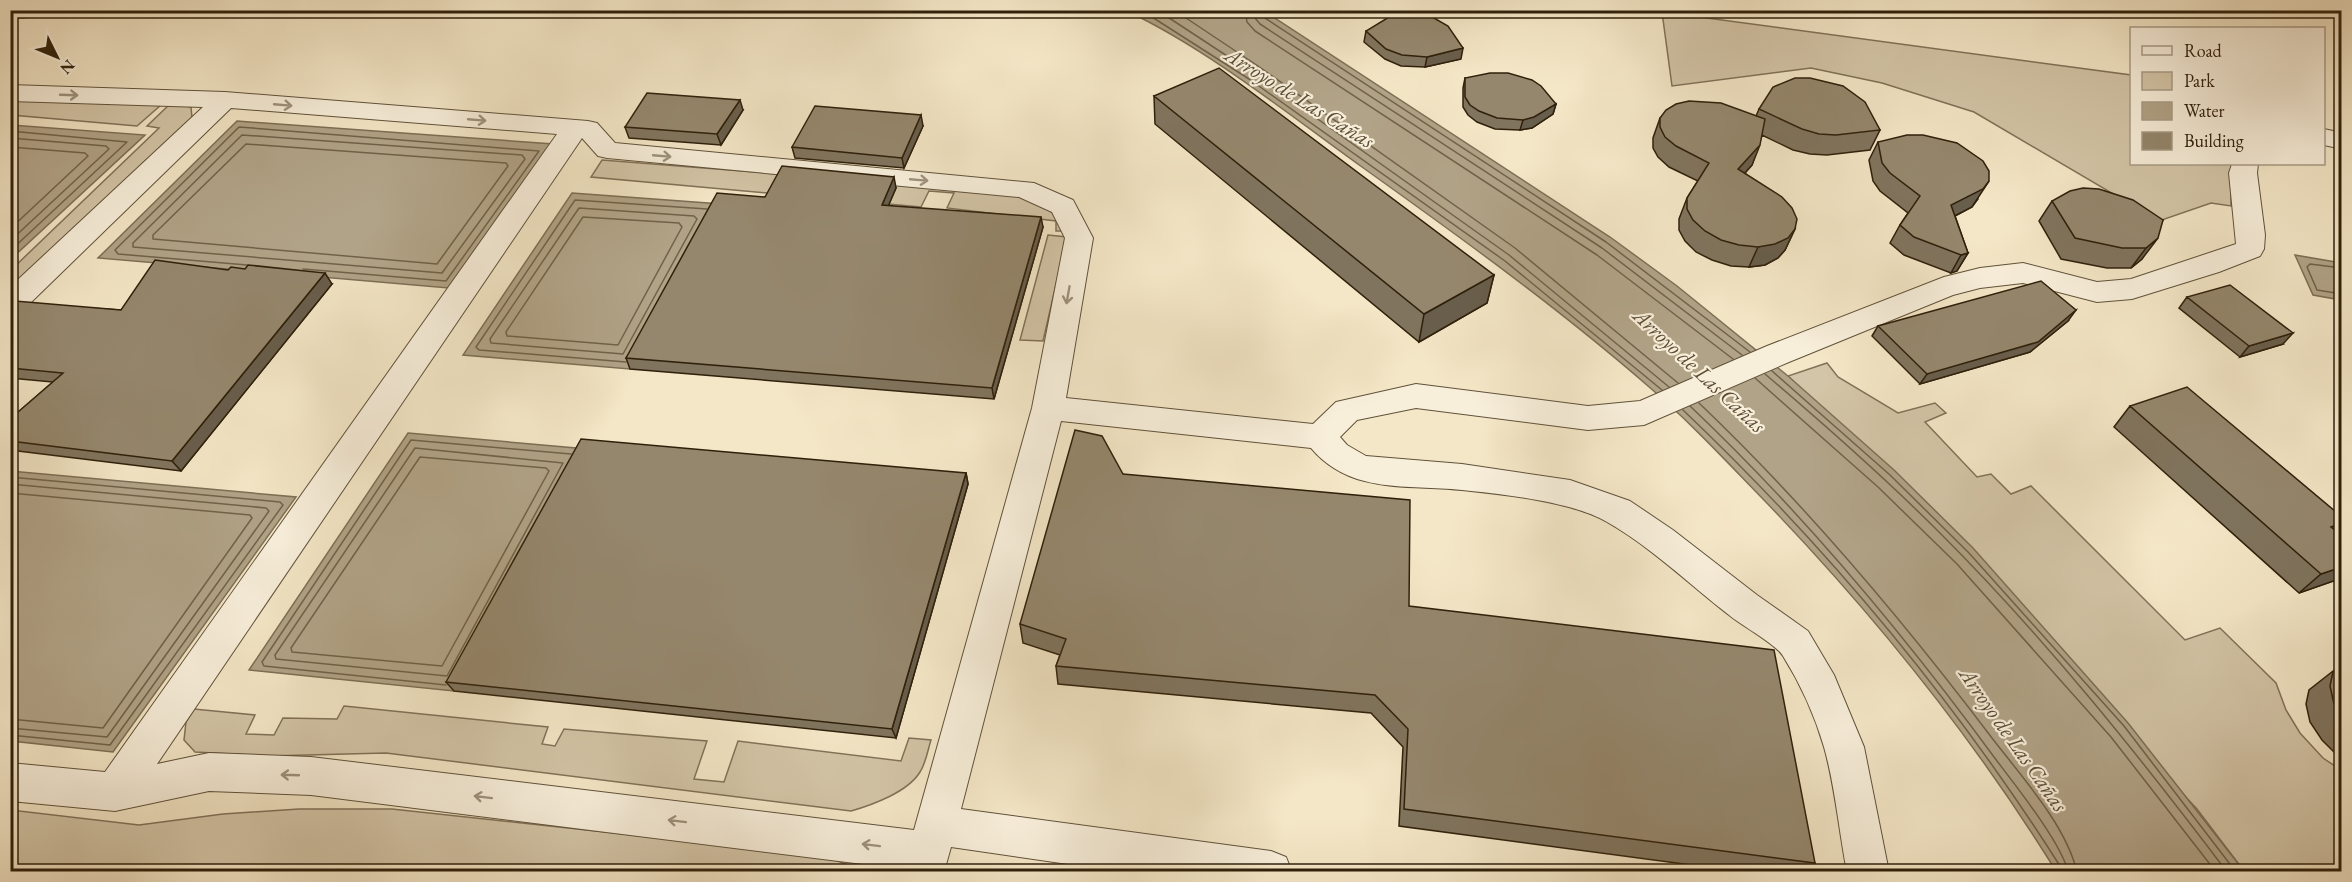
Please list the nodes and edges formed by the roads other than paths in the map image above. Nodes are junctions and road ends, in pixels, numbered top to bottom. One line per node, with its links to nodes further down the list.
1 (10, 93): 2 (lane, one-way to 2)
2 (225, 100): 3 (lane, one-way to 3); 9 (lane)
3 (575, 128): 6 (lane); 8 (lane)
4 (2325, 137): 5 (lane)
5 (2342, 141)
6 (607, 150): 8 (lane); 10 (lane, one-way to 10)
7 (2245, 165): 11 (lane)
8 (538, 182): 13 (lane)
9 (10, 305)
10 (1048, 408): 11 (lane); 14 (lane)
11 (1320, 437): 16 (lane)
12 (10, 782): 13 (lane)
13 (115, 792): 14 (lane, one-way to 13)
14 (929, 850): 15 (lane)
15 (1271, 872)
16 (1868, 872)

